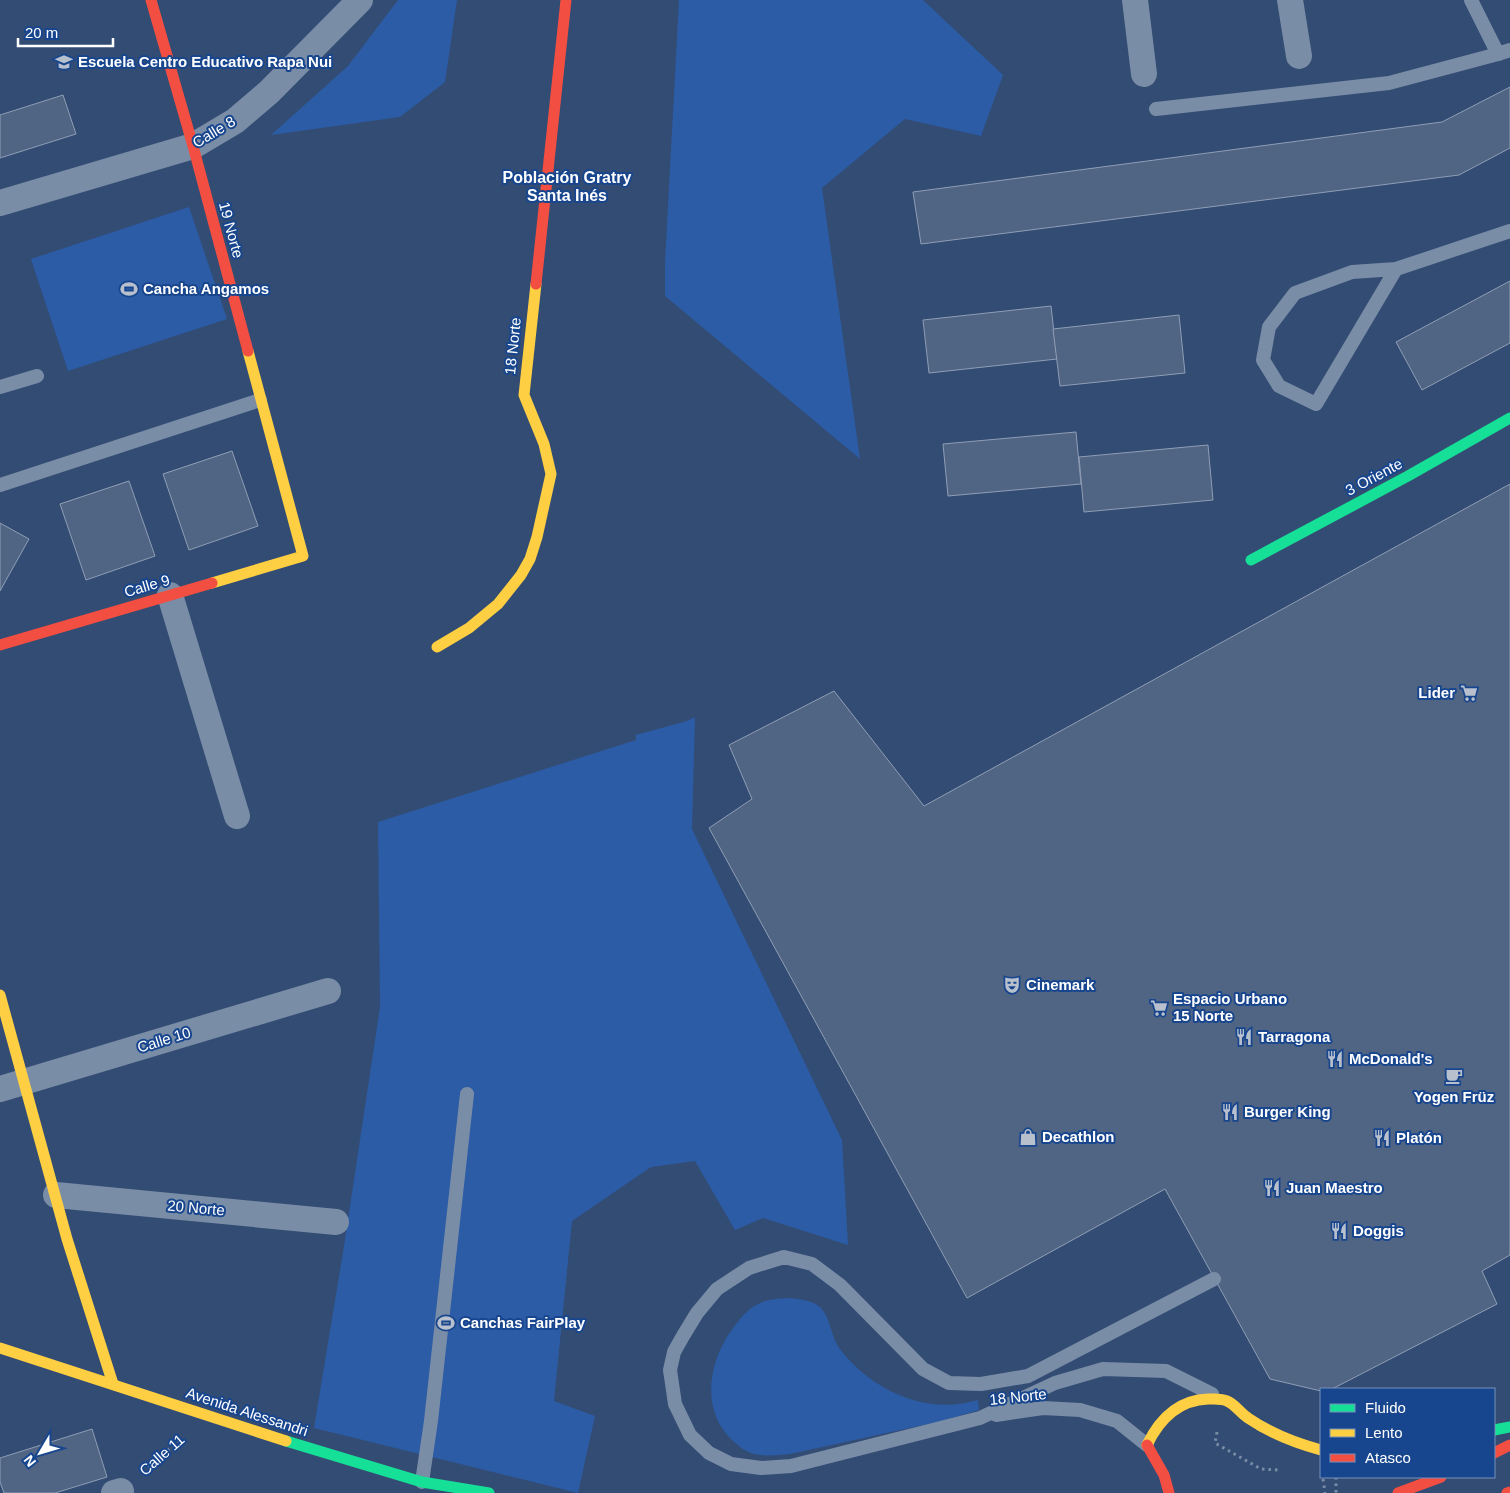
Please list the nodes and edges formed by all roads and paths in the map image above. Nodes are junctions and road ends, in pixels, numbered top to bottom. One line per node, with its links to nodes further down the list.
1 (151, 0): 11 (street, 19 Norte)
2 (360, 0): 11 (street, Calle 8)
3 (566, 0): 24 (street, 18 Norte)
4 (1135, 0): 9 (street)
5 (1290, 0): 8 (street)
6 (1471, 0): 7 (lane)
7 (1504, 52): 10 (lane)
8 (1299, 56)
9 (1144, 74)
10 (1156, 109)
11 (192, 146): 12 (street, Calle 8); 17 (street, 19 Norte)
12 (0, 203)
13 (1510, 231): 14 (lane)
14 (1396, 269): 14 (lane)
15 (37, 376): 16 (lane)
16 (0, 387)
17 (260, 400): 19 (lane); 20 (street, 19 Norte)
18 (1510, 418): 21 (street, 3 Oriente)
19 (0, 485)
20 (303, 556): 22 (street, Calle 9)
21 (1251, 560)
22 (170, 595): 23 (street, Calle 9); 25 (street)
23 (0, 645)
24 (437, 647)
25 (237, 816)
26 (328, 991): 28 (street, Calle 10)
27 (0, 995): 28 (street)
28 (26, 1081): 29 (street, Calle 10); 31 (street)
29 (0, 1089)
30 (468, 1094): 48 (lane)
31 (56, 1195): 32 (street, 20 Norte); 35 (street)
32 (336, 1222)
33 (1214, 1278): 38 (lane)
34 (0, 1348): 35 (street, Avenida Alessandri)
35 (113, 1384): 37 (street, Avenida Alessandri)
36 (1226, 1401): 38 (lane); 41 (street); 43 (street)
37 (209, 1415): 48 (street, Avenida Alessandri); 49 (path, Calle 11)
38 (980, 1418): 41 (lane, 18 Norte)
39 (1510, 1427): 40 (street)
40 (1495, 1430)
41 (1147, 1445): 51 (street, 18 Norte)
42 (1510, 1445): 44 (street)
43 (1320, 1450)
44 (1495, 1452)
45 (1323, 1478): 52 (path)
46 (1336, 1478): 53 (path)
47 (1438, 1478): 54 (street)
48 (422, 1482): 50 (street, Avenida Alessandri)
49 (118, 1492)
50 (489, 1493)
51 (1169, 1493)
52 (1325, 1493)
53 (1336, 1493)
54 (1398, 1493)

